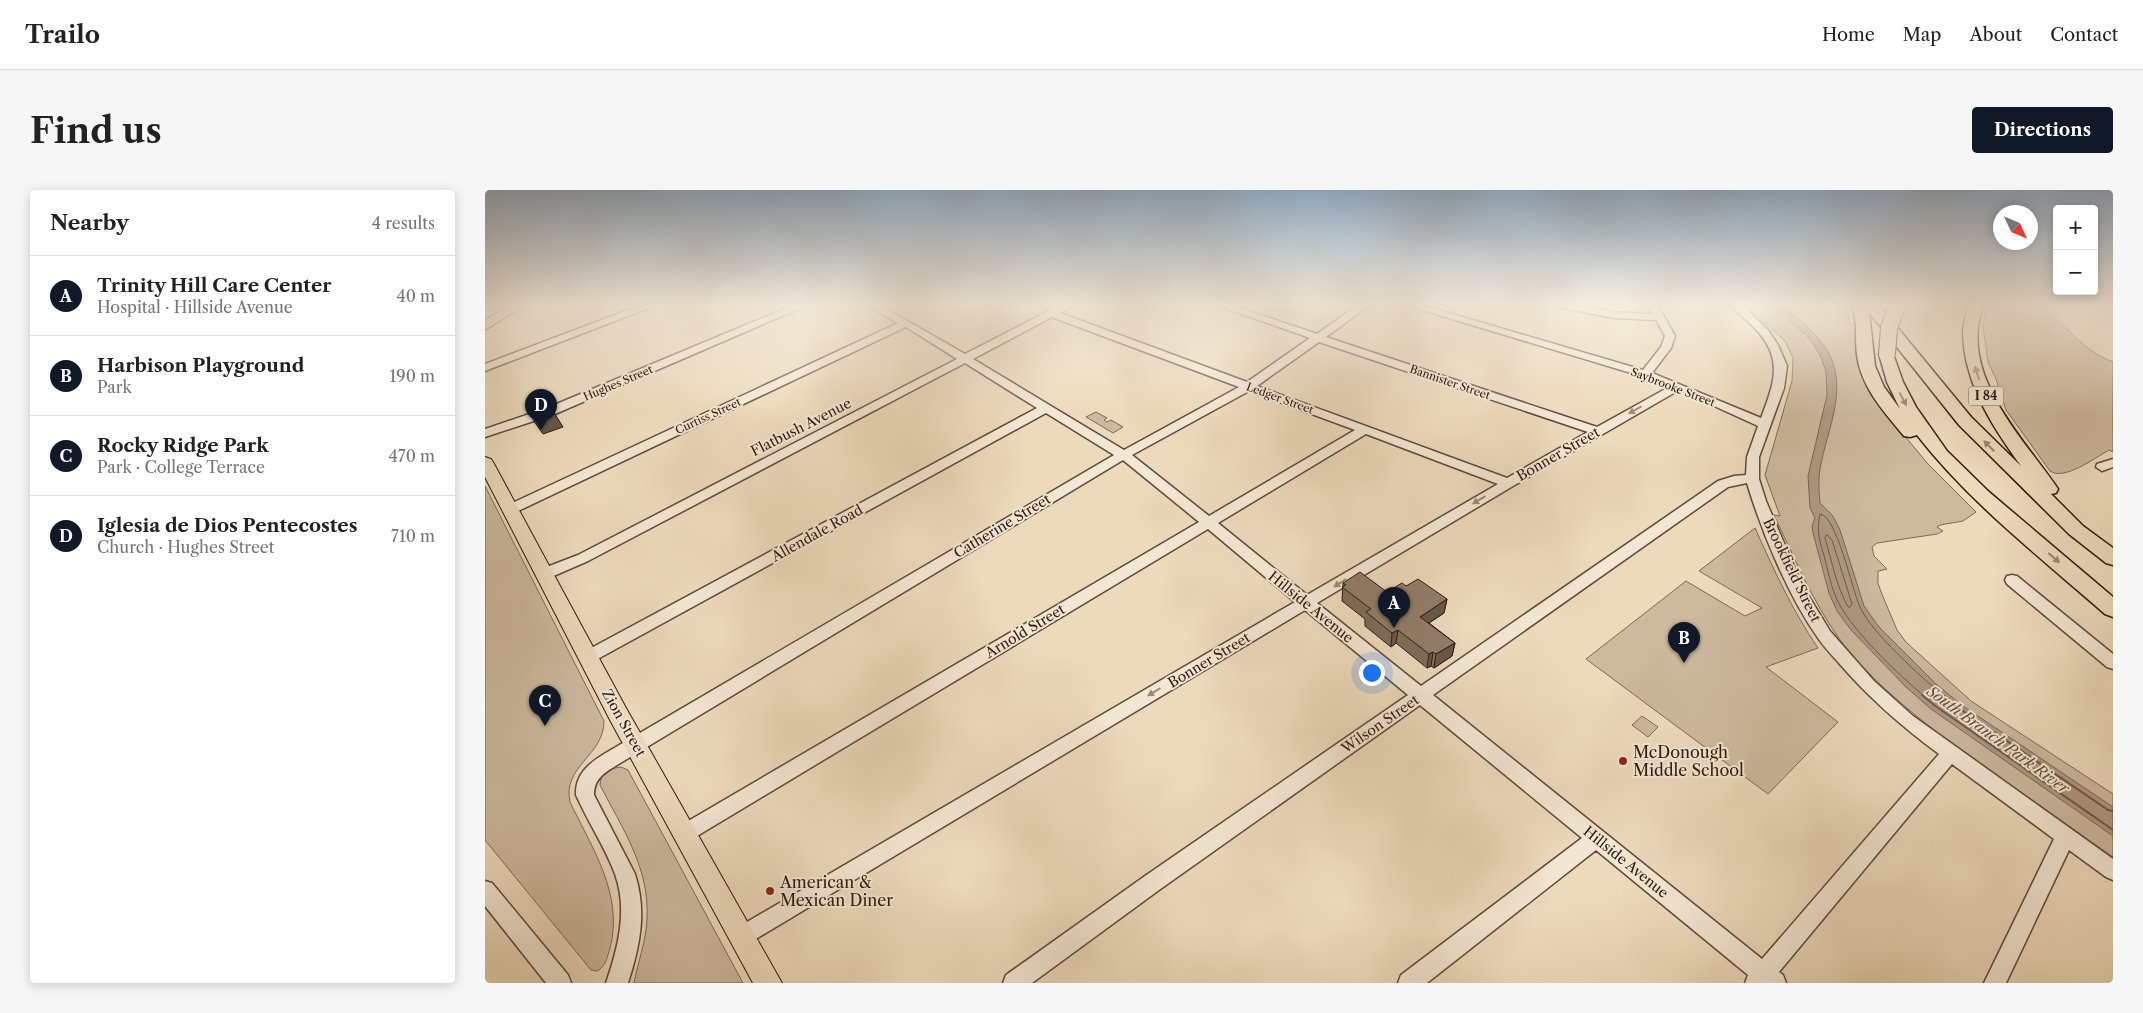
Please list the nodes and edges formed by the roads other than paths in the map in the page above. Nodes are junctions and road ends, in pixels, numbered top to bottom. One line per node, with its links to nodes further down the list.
1 (556, 341): 17 (street)
2 (717, 341): 25 (street, Hughes Street)
3 (868, 341): 32 (street, Curtiss Street)
4 (936, 341): 16 (street, Hillside Avenue)
5 (1000, 341): 16 (street, Flatbush Avenue)
6 (1126, 341): 19 (street, Ledger Street)
7 (1314, 341): 19 (street, Catherine Street)
8 (1327, 341): 24 (street, Bannister Street)
9 (1533, 341): 18 (street, Saybrooke Street)
10 (1669, 341): 18 (street)
11 (1771, 341): 22 (street, Brookfield Street)
12 (1865, 341): 31 (highway)
13 (1888, 341): 31 (highway, one-way to 31, bridge)
14 (1900, 341): 28 (highway, one-way to 14)
15 (1971, 341): 28 (highway, I 84, one-way to 15)
16 (965, 359): 21 (street, Hillside Avenue); 35 (street, Flatbush Avenue)
17 (485, 368)
18 (1645, 374): 20 (street, Saybrooke Street)
19 (1249, 386): 23 (street, Ledger Street); 26 (street, Catherine Street)
20 (1678, 386): 22 (street, Saybrooke Street); 24 (street, Bonner Street, one-way to 24)
21 (1047, 408): 26 (street, Hillside Avenue); 39 (street, Allendale Road)
22 (1765, 424): 29 (street, Brookfield Street)
23 (1366, 429): 30 (street, Ledger Street); 33 (street, Arnold Street)
24 (1597, 431): 30 (street, Bonner Street)
25 (485, 433)
26 (1123, 455): 33 (street, Hillside Avenue); 42 (street, Catherine Street)
27 (485, 462): 32 (main road, Zion Street)
28 (2031, 477): 34 (highway)
29 (1752, 479): 41 (street, Wilson Street); 43 (street, Brookfield Street)
30 (1508, 483): 37 (street, Bonner Street, one-way to 37)
31 (1979, 497): 38 (highway, one-way to 38)
32 (511, 509): 35 (main road, Zion Street)
33 (1208, 522): 37 (street, Hillside Avenue); 44 (street, Arnold Street)
34 (2113, 557)
35 (544, 574): 39 (main road, Zion Street)
36 (2012, 580): 40 (street)
37 (1305, 603): 41 (street, Hillside Avenue); 49 (street, Bonner Street, one-way to 49)
38 (2113, 609)
39 (589, 657): 42 (main road, Zion Street)
40 (2113, 663)
41 (1420, 696): 46 (street, Hillside Avenue); 54 (street, Wilson Street)
42 (636, 744): 44 (main road, Zion Street); 52 (street, Catherine Street)
43 (1950, 753): 45 (street, Brookfield Street); 50 (street)
44 (685, 833): 49 (main road, Zion Street)
45 (2066, 836): 47 (street, Brookfield Street); 56 (street)
46 (1596, 838): 50 (street, Hillside Avenue); 55 (street)
47 (2113, 871)
48 (485, 890): 51 (street)
49 (742, 936): 53 (main road, Zion Street)
50 (1765, 980)
51 (560, 983)
52 (617, 983)
53 (768, 983)
54 (1014, 983)
55 (1409, 983)
56 (1995, 983)

